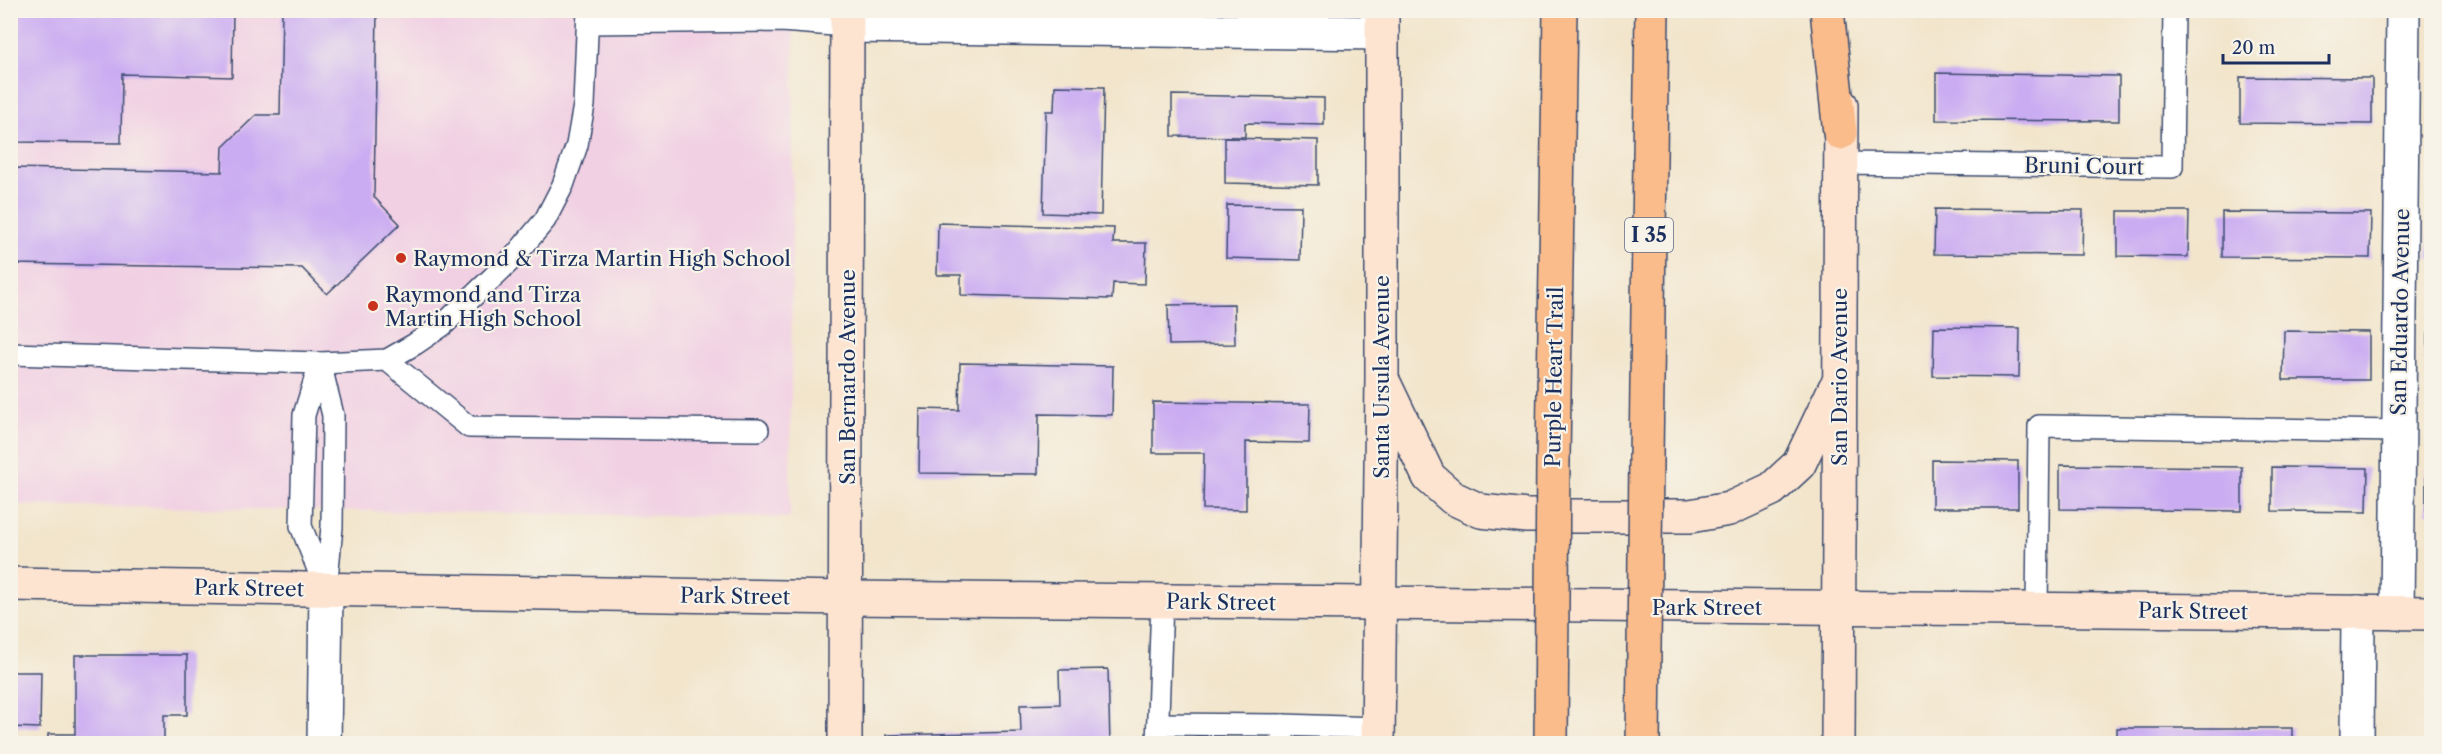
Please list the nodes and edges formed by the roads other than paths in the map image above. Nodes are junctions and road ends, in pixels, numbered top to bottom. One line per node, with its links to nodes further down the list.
1 (1560, 10): 35 (highway, Purple Heart Trail, bridge)
2 (1652, 10): 36 (highway, I 35, bridge)
3 (1827, 10): 12 (highway)
4 (1841, 10): 12 (main road, San Dario Avenue)
5 (2174, 10): 12 (lane, Bruni Court)
6 (2403, 10): 19 (street, San Eduardo Avenue)
7 (588, 17): 8 (lane); 14 (lane)
8 (661, 17): 9 (lane)
9 (847, 18): 10 (street); 22 (main road, San Bernardo Avenue)
10 (1154, 20): 11 (street)
11 (1382, 22): 16 (main road, Santa Ursula Avenue)
12 (1840, 148): 17 (main road, San Dario Avenue)
13 (10, 354): 15 (lane)
14 (387, 360): 15 (lane); 18 (lane)
15 (320, 363): 21 (lane); 21 (lane)
16 (1382, 378): 17 (main road); 24 (main road, Santa Ursula Avenue)
17 (1839, 379): 25 (main road, San Dario Avenue)
18 (758, 430)
19 (2399, 431): 26 (lane); 28 (street, San Eduardo Avenue)
20 (10, 584): 21 (main road, Park Street)
21 (326, 590): 22 (main road, Park Street); 33 (street)
22 (846, 598): 23 (main road, Park Street); 34 (main road, San Bernardo Avenue)
23 (1162, 601): 24 (main road, Park Street); 30 (lane)
24 (1379, 604): 25 (main road, Park Street); 32 (main road, Santa Ursula Avenue)
25 (1838, 608): 26 (main road, Park Street); 37 (main road, San Dario Avenue)
26 (2037, 610): 27 (main road, Park Street)
27 (2358, 612): 28 (main road, Park Street); 38 (street)
28 (2397, 613): 29 (main road, Park Street)
29 (2432, 613)
30 (1157, 734): 31 (lane)
31 (1283, 734): 32 (lane)
32 (1378, 736)
33 (324, 744)
34 (845, 744)
35 (1551, 744)
36 (1643, 744)
37 (1838, 744)
38 (2357, 744)

